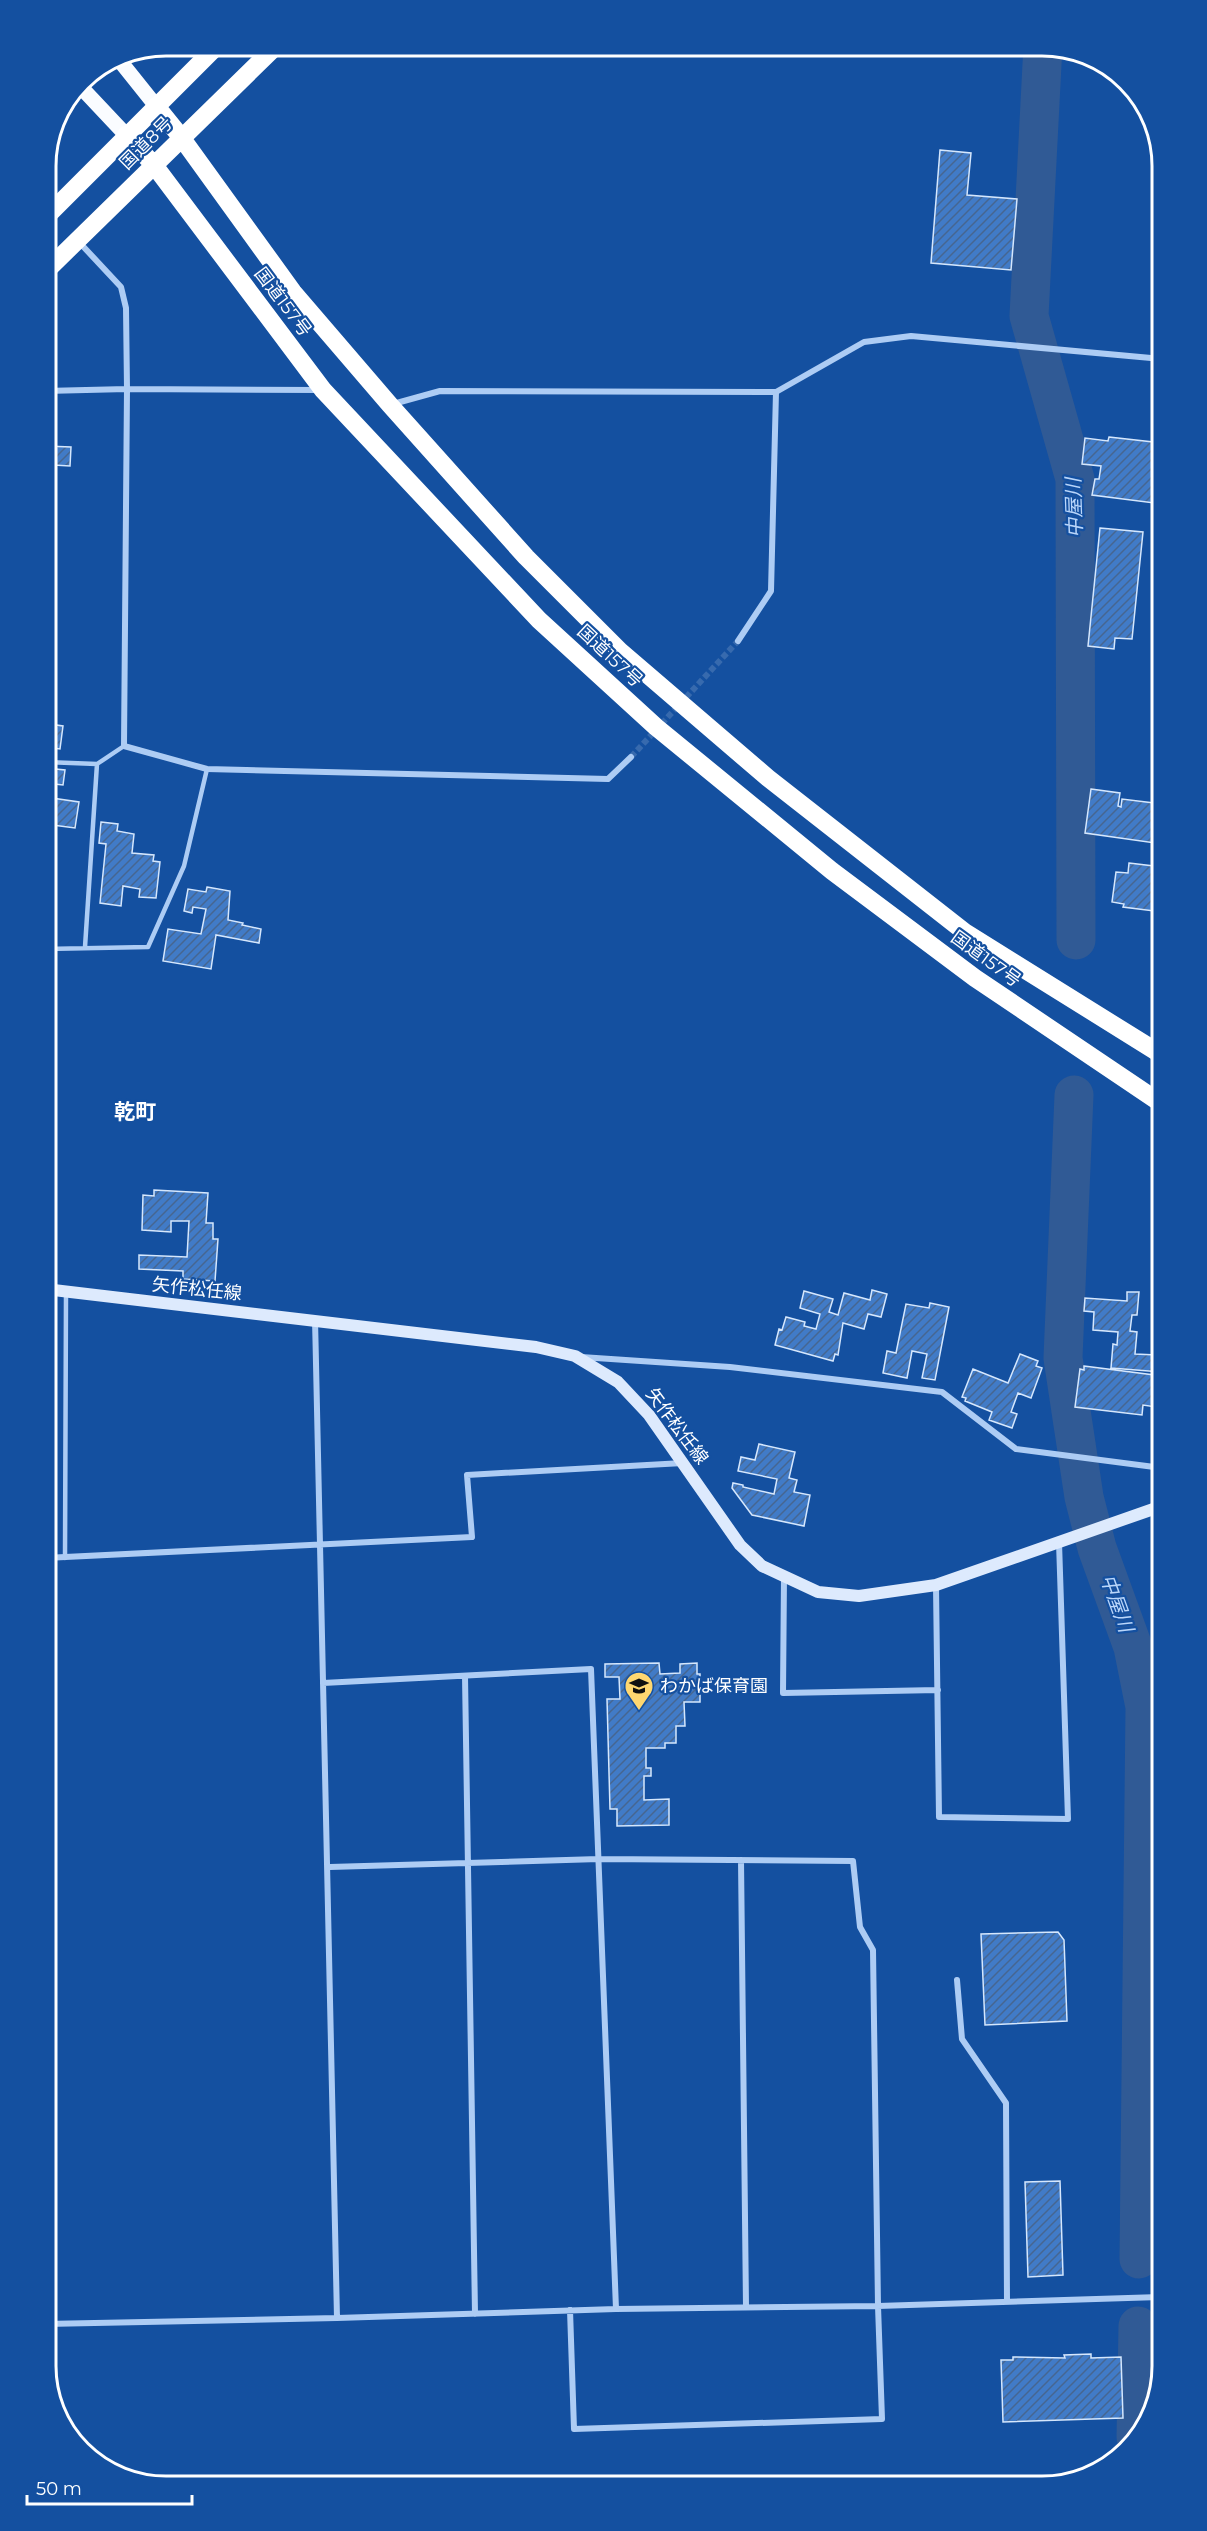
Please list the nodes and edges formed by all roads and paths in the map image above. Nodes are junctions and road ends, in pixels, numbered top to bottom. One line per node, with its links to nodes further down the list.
1 (207, 56): 5 (highway, 国道8号)
2 (266, 56): 7 (highway, 国道8号)
3 (123, 64): 5 (main road)
4 (85, 91): 6 (main road)
5 (156, 106): 6 (highway, 国道8号); 7 (highway, 国道157号)
6 (126, 135): 8 (highway, 国道157号); 9 (highway, 国道8号)
7 (181, 137): 8 (highway, 国道8号); 17 (highway, 国道157号)
8 (154, 165): 10 (highway, 国道8号); 14 (highway, 国道157号)
9 (56, 207)
10 (77, 240): 11 (highway, 国道8号); 13 (street)
11 (56, 261)
12 (1151, 358): 16 (street)
13 (127, 389): 14 (street); 15 (street); 19 (street)
14 (322, 390): 27 (highway, 国道157号)
15 (56, 391)
16 (776, 392): 17 (street); 18 (street)
17 (390, 405): 26 (highway, 国道157号)
18 (738, 641)
19 (124, 746): 22 (lane); 23 (street)
20 (631, 757): 23 (street)
21 (56, 762): 22 (lane)
22 (97, 764): 24 (lane)
23 (207, 769): 24 (lane)
24 (85, 947): 25 (lane)
25 (56, 948)
26 (1151, 1048)
27 (1151, 1096)
28 (56, 1291): 29 (main road, 矢作松任線)
29 (66, 1293): 30 (main road, 矢作松任線); 38 (lane)
30 (315, 1319): 31 (main road, 矢作松任線); 36 (street)
31 (575, 1356): 32 (main road, 矢作松任線); 33 (street)
32 (683, 1463): 36 (street); 39 (main road, 矢作松任線)
33 (1151, 1467)
34 (1151, 1510): 35 (main road, 矢作松任線)
35 (1064, 1540): 40 (main road, 矢作松任線); 43 (street)
36 (320, 1545): 38 (street); 42 (street)
37 (56, 1558): 38 (street)
38 (65, 1558)
39 (784, 1576): 40 (main road, 矢作松任線); 43 (street)
40 (936, 1585): 43 (street)
41 (465, 1676): 42 (street); 44 (street); 46 (street)
42 (323, 1683): 47 (street)
43 (938, 1690)
44 (599, 1859): 45 (street); 46 (street); 53 (street)
45 (741, 1860): 51 (street); 52 (street)
46 (468, 1863): 47 (street); 55 (street)
47 (330, 1867): 56 (street)
48 (957, 1980): 50 (street)
49 (1151, 2297): 50 (street)
50 (1007, 2302): 51 (street)
51 (878, 2306): 52 (street); 54 (street)
52 (746, 2307): 53 (street)
53 (616, 2309): 54 (street)
54 (570, 2310): 55 (street)
55 (475, 2313): 56 (street)
56 (337, 2318): 57 (street)
57 (56, 2324)

